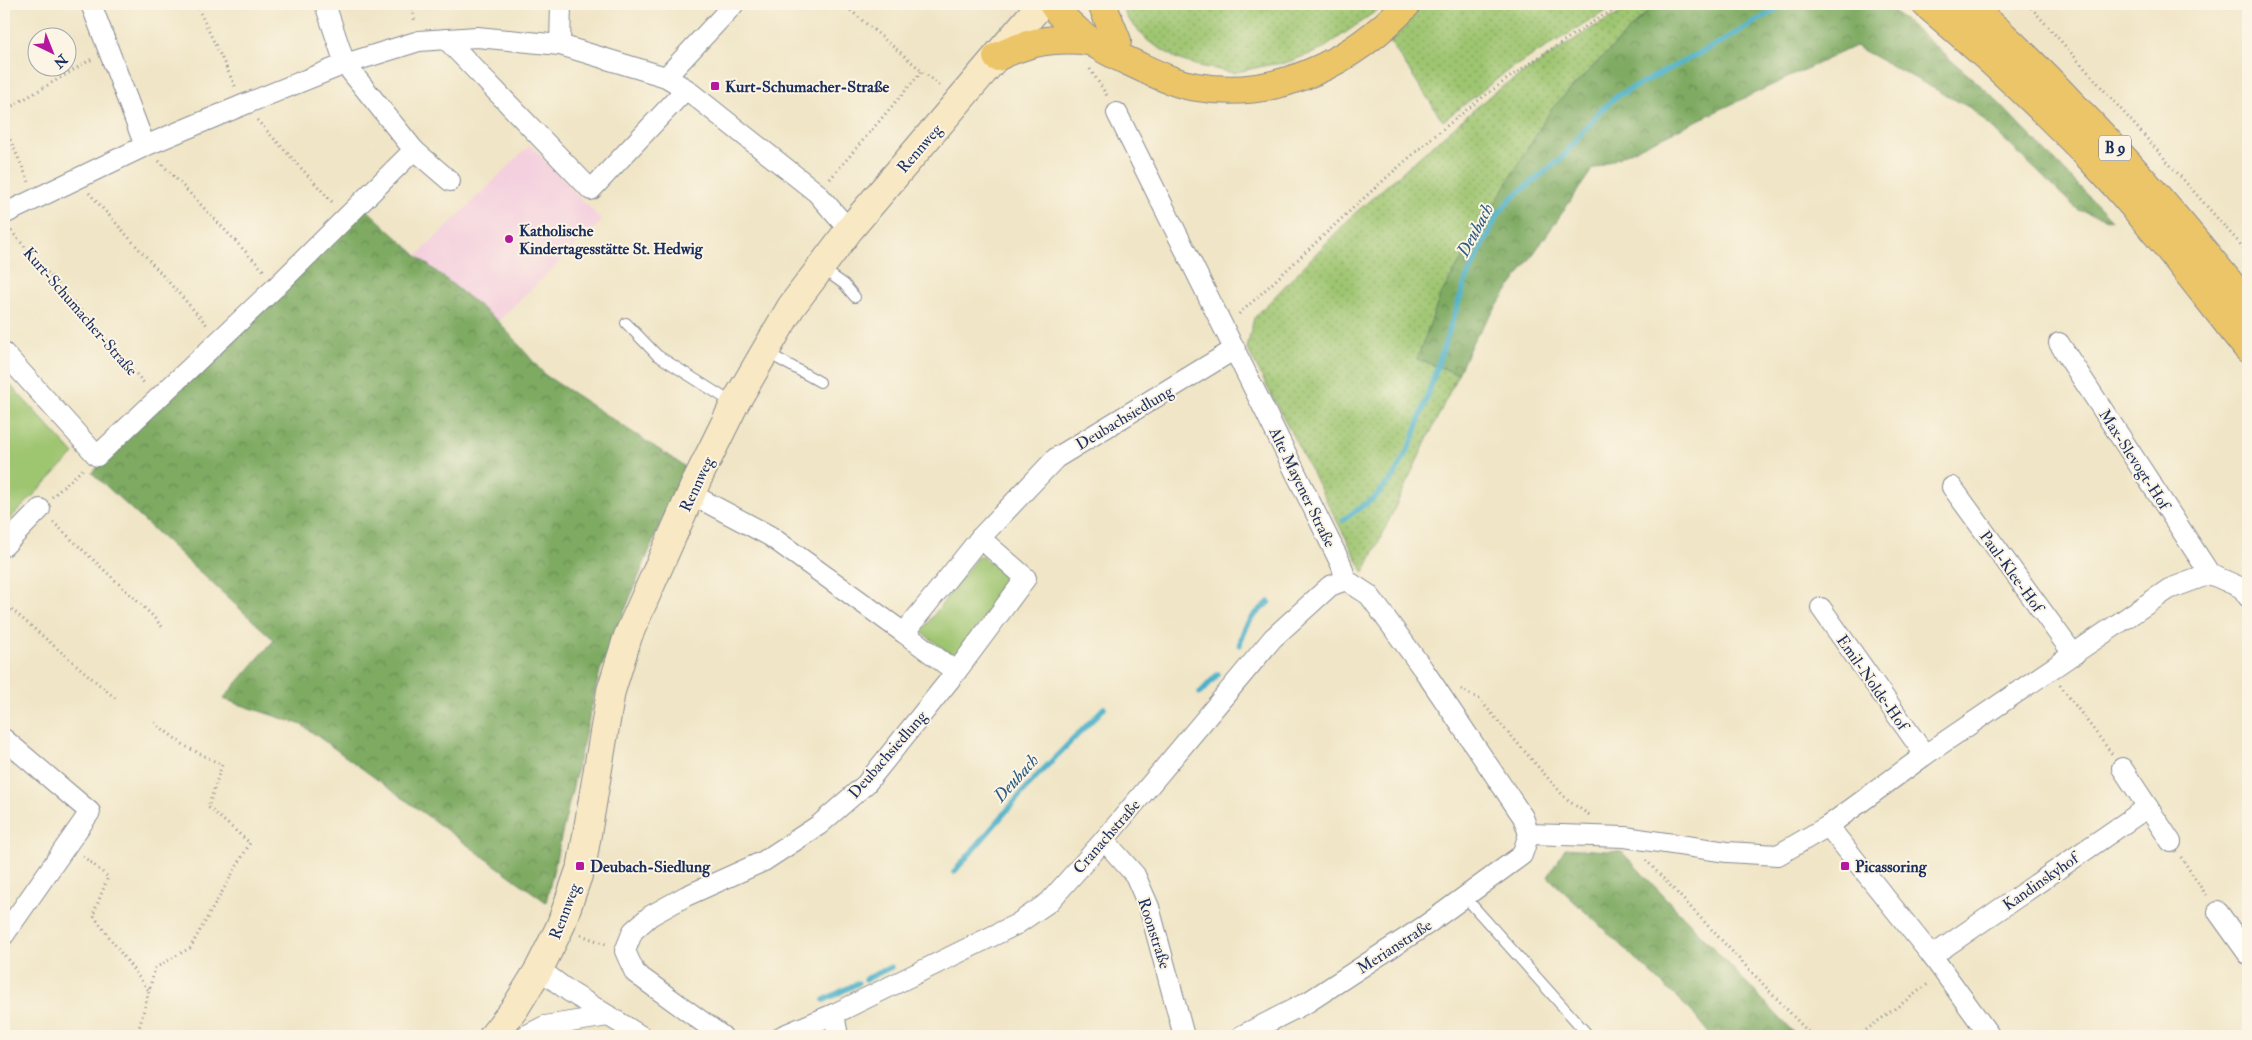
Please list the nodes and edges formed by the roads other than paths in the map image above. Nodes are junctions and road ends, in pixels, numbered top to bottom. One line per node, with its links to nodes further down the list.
1 (91, 4): 20 (street)
2 (325, 4): 16 (street)
3 (561, 4): 13 (street)
4 (734, 4): 17 (street)
5 (1041, 4): 15 (street, Rennweg)
6 (1053, 4): 14 (highway)
7 (1069, 4): 14 (highway)
8 (1102, 4): 14 (highway)
9 (1406, 4): 14 (highway)
10 (1926, 4): 31 (highway, B 9)
11 (1967, 4): 27 (highway, B 9)
12 (446, 39): 13 (street); 16 (street); 18 (street)
13 (560, 45): 17 (street)
14 (1098, 49): 15 (highway)
15 (997, 56): 24 (street, Rennweg)
16 (344, 64): 20 (street); 21 (street)
17 (666, 77): 18 (street)
18 (686, 89): 24 (street)
19 (1117, 113): 30 (street, Alte Mayener Straße)
20 (145, 146): 23 (street)
21 (414, 150): 22 (street); 33 (street)
22 (450, 181)
23 (7, 222)
24 (849, 230): 25 (street, Rennweg)
25 (820, 267): 26 (lane); 32 (street, Rennweg)
26 (855, 297)
27 (2248, 306)
28 (626, 323): 35 (lane)
29 (2059, 343): 41 (street, Max-Slevogt-Hof)
30 (1235, 349): 39 (street, Deubachsiedlung); 42 (street, Alte Mayener Straße)
31 (2248, 349)
32 (765, 351): 34 (lane); 35 (street, Rennweg)
33 (4, 353)
34 (820, 382)
35 (734, 405): 37 (street, Rennweg)
36 (1952, 487): 46 (street, Paul-Klee-Hof)
37 (691, 494): 45 (street); 61 (street, Rennweg)
38 (40, 509): 40 (street)
39 (980, 538): 45 (street, Deubachsiedlung); 47 (street, Deubachsiedlung)
40 (4, 546)
41 (2210, 574): 43 (street); 46 (street)
42 (1346, 580): 53 (street); 54 (street, Cranachstraße)
43 (2248, 597)
44 (1821, 608): 49 (street, Emil-Nolde-Hof)
45 (904, 633): 47 (street)
46 (2074, 655): 49 (street)
47 (956, 672): 67 (street, Deubachsiedlung)
48 (4, 739): 58 (street)
49 (1925, 755): 52 (street)
50 (2122, 768): 51 (street)
51 (2148, 806): 55 (street); 60 (street, Kandinskyhof)
52 (1828, 826): 53 (street); 60 (street)
53 (1529, 834): 56 (street, Merianstraße)
54 (1104, 840): 62 (street, Cranachstraße); 70 (street, Roonstraße)
55 (2172, 842)
56 (1465, 897): 71 (street, Merianstraße); 72 (lane)
57 (2218, 912): 59 (street)
58 (4, 935)
59 (2246, 945)
60 (1937, 964): 73 (street)
61 (539, 969): 63 (street); 64 (street, Rennweg)
62 (834, 1014): 68 (street); 69 (street)
63 (608, 1016): 65 (street); 66 (street)
64 (493, 1036)
65 (525, 1036)
66 (641, 1036)
67 (722, 1036)
68 (782, 1036)
69 (838, 1036)
70 (1184, 1036)
71 (1240, 1036)
72 (1589, 1036)
73 (1990, 1036)

